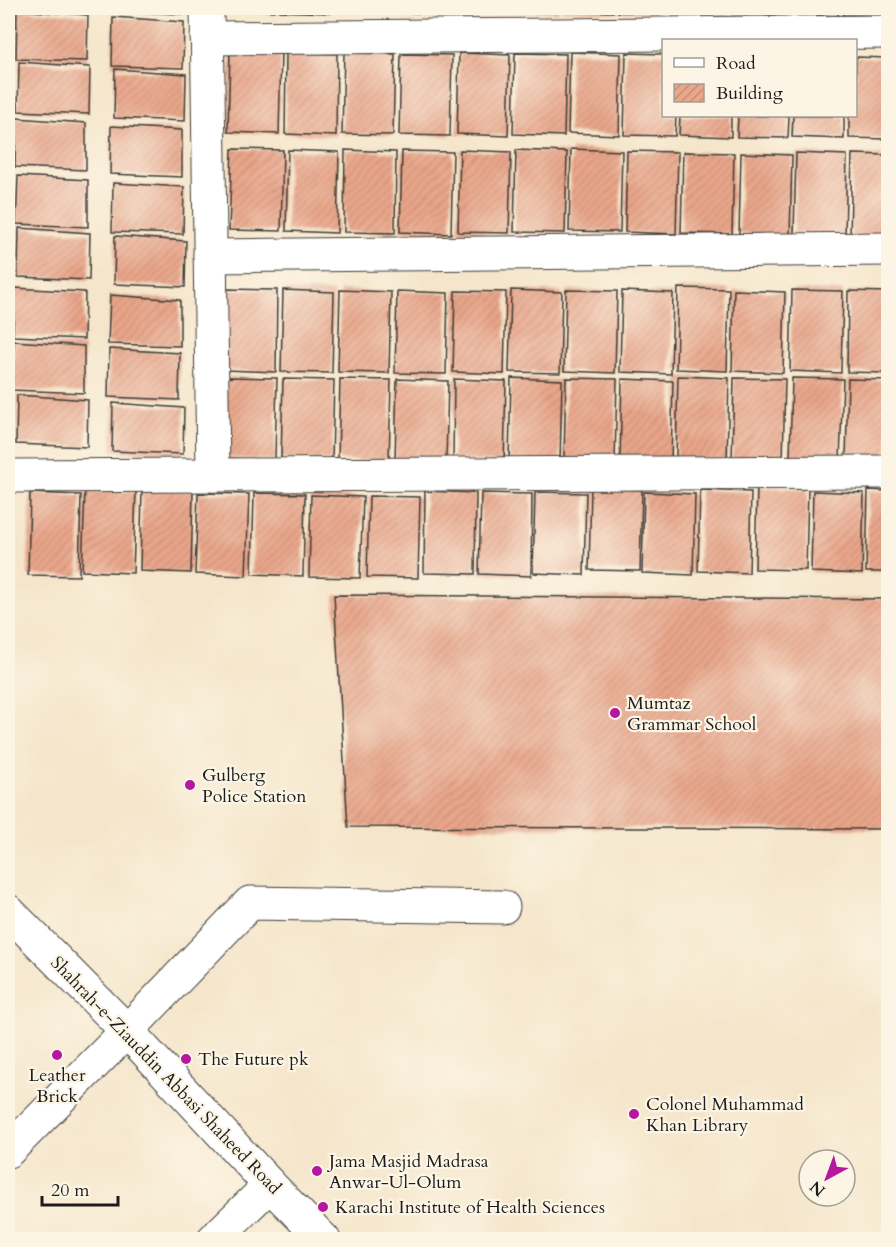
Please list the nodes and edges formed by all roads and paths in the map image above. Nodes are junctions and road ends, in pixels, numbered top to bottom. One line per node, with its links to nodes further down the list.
1 (207, 23): 2 (street); 4 (street)
2 (888, 32)
3 (888, 249): 4 (street)
4 (210, 256): 6 (street)
5 (888, 472): 6 (street)
6 (213, 475): 7 (street)
7 (8, 476)
8 (503, 907): 10 (street)
9 (8, 911): 10 (street, Shahrah-e-Ziauddin Abbasi Shaheed Road)
10 (127, 1031): 11 (street); 12 (street, Shahrah-e-Ziauddin Abbasi Shaheed Road)
11 (8, 1151)
12 (270, 1185): 13 (street); 14 (street, Shahrah-e-Ziauddin Abbasi Shaheed Road)
13 (213, 1239)
14 (324, 1239)

